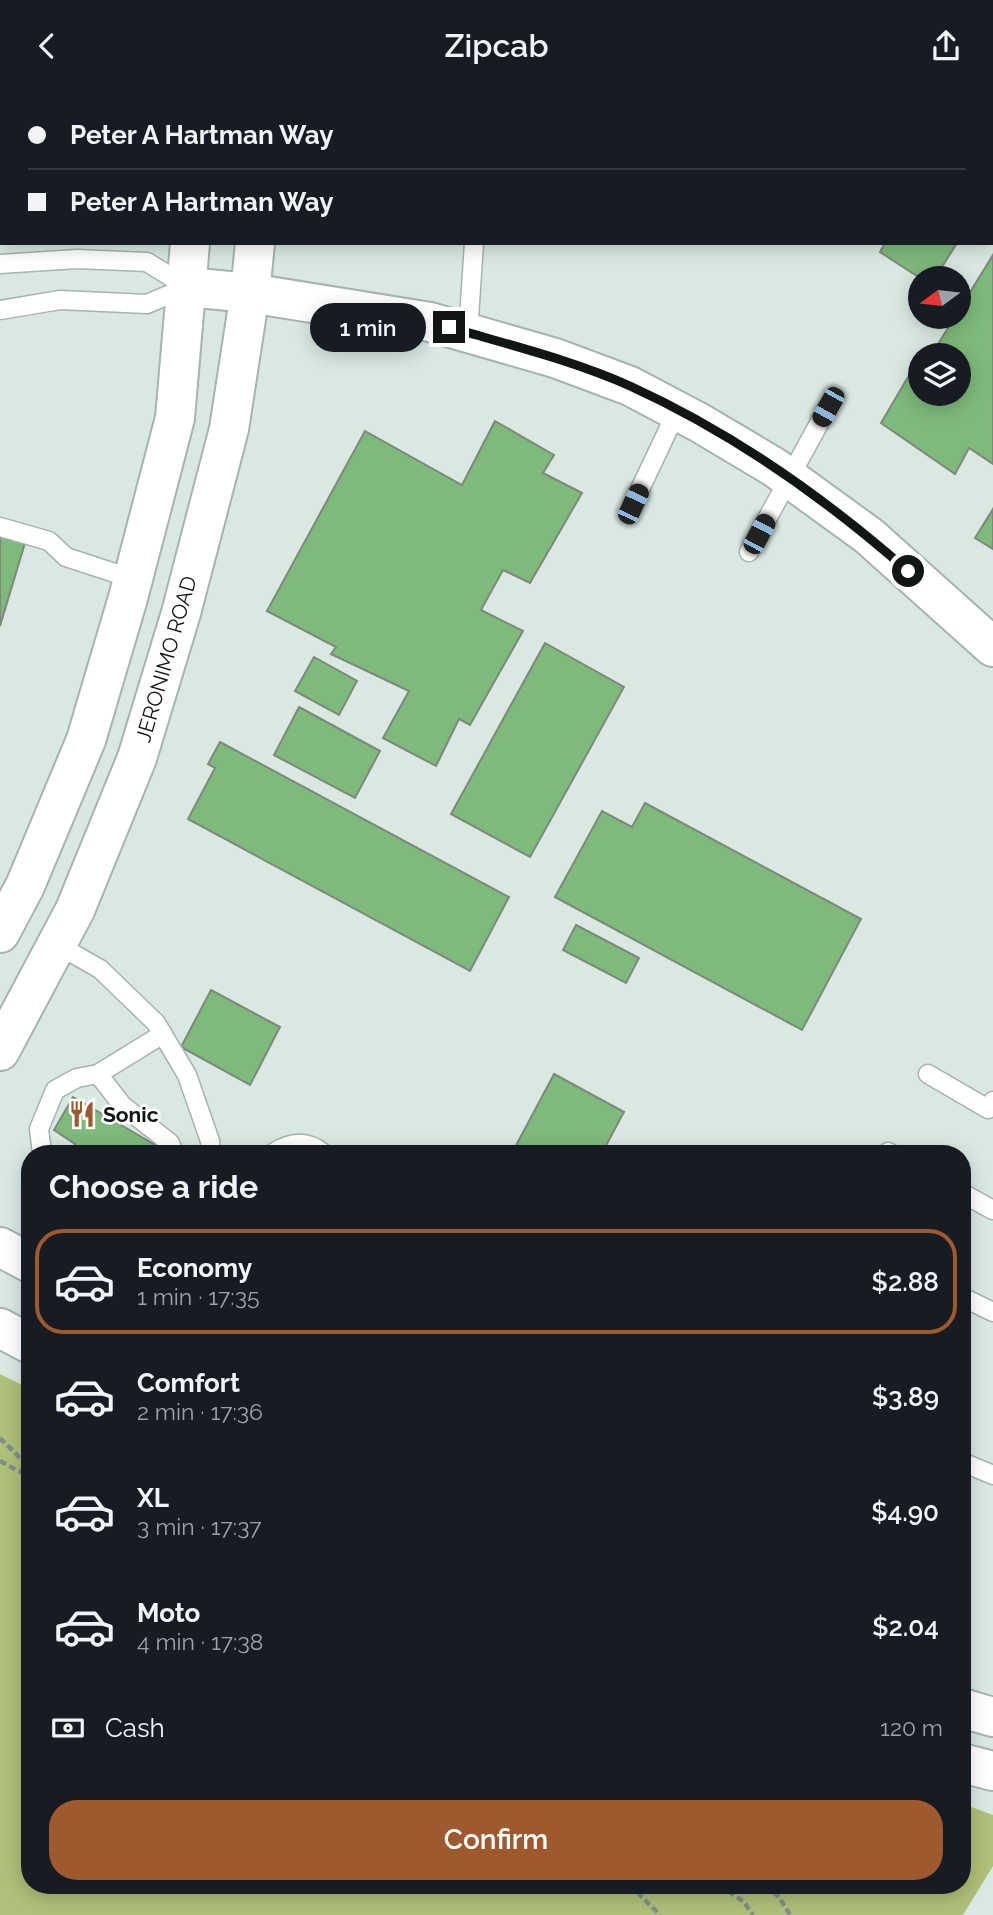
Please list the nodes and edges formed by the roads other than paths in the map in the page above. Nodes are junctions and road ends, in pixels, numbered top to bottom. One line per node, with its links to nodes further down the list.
1 (190, 245): 5 (main road)
2 (255, 245): 6 (main road, JERONIMO ROAD)
3 (474, 245): 8 (lane)
4 (0, 264): 5 (lane)
5 (187, 288): 6 (main road); 7 (lane); 15 (main road)
6 (250, 293): 8 (main road); 18 (main road, JERONIMO ROAD)
7 (0, 310)
8 (468, 333): 10 (main road)
9 (828, 407): 11 (lane)
10 (677, 411): 11 (main road); 12 (lane)
11 (788, 477): 14 (lane); 16 (main road)
12 (633, 504)
13 (0, 527): 15 (lane)
14 (749, 552)
15 (133, 579): 17 (main road)
16 (993, 647)
17 (1, 929)
18 (57, 944): 19 (lane); 20 (main road, JERONIMO ROAD)
19 (163, 1034): 21 (lane); 26 (lane)
20 (0, 1051)
21 (98, 1074): 24 (lane); 25 (lane)
22 (928, 1074): 23 (lane)
23 (993, 1101)
24 (41, 1145)
25 (171, 1145)
26 (211, 1145)
27 (294, 1145): 28 (lane)
28 (312, 1145)
29 (971, 1198): 30 (lane)
30 (993, 1210)
31 (0, 1247): 32 (main road)
32 (21, 1258)
33 (971, 1301): 34 (lane)
34 (993, 1312)
35 (0, 1328): 36 (main road)
36 (21, 1339)
37 (971, 1466): 38 (lane)
38 (993, 1475)
39 (971, 1711): 40 (main road)
40 (993, 1717)
41 (971, 1765): 42 (main road)
42 (993, 1771)

